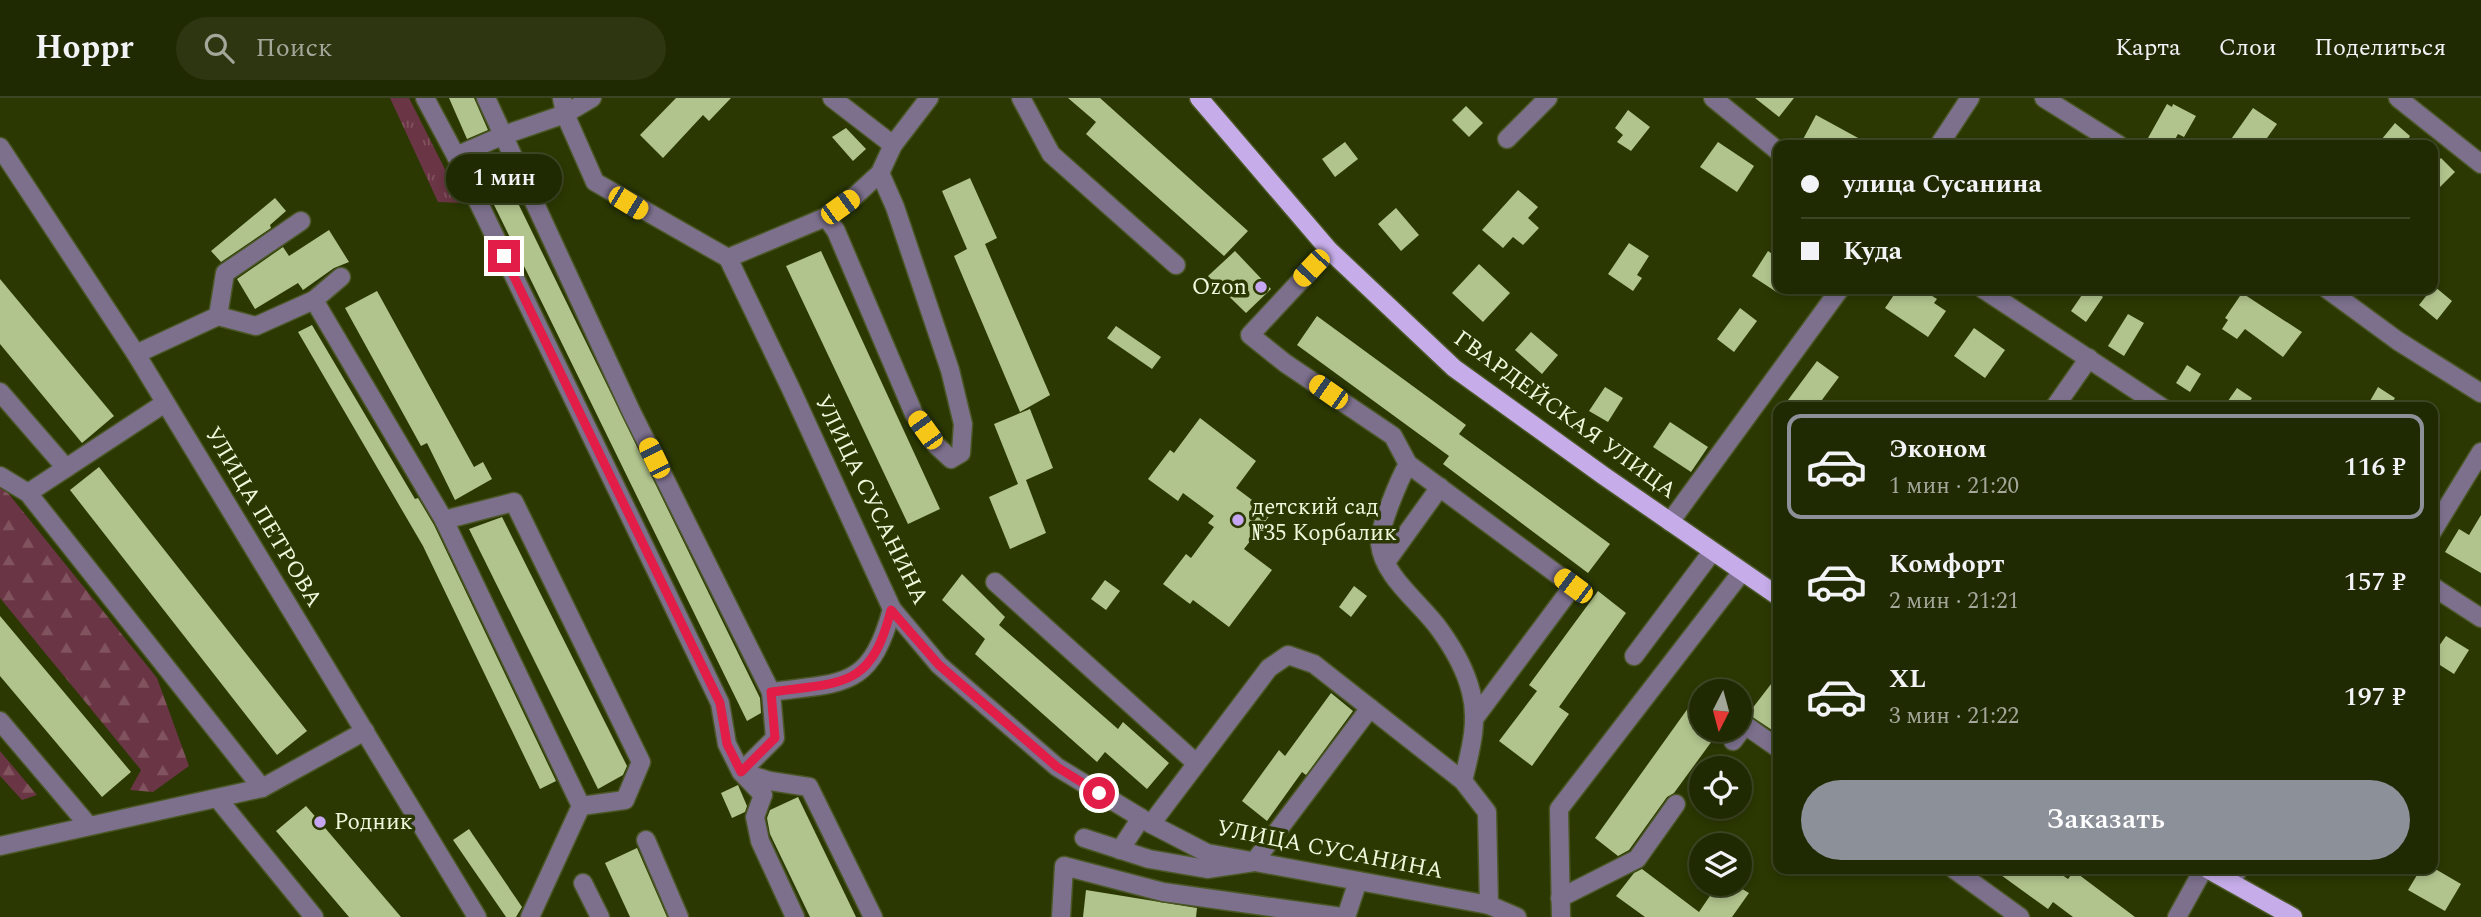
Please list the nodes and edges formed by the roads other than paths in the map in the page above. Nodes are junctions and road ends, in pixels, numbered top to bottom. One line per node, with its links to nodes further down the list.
1 (425, 98): 21 (street)
2 (485, 98): 14 (street)
3 (592, 98): 13 (street)
4 (832, 98): 18 (street)
5 (929, 98): 18 (street)
6 (1021, 98): 28 (street)
7 (1199, 98): 26 (main road, ГВАРДЕЙСКАЯ УЛИЦА)
8 (1548, 98): 15 (street)
9 (1713, 98): 20 (street)
10 (1970, 98): 16 (street)
11 (2044, 98): 17 (street)
12 (2398, 98): 22 (street)
13 (563, 106): 14 (street); 27 (street)
14 (504, 135): 21 (street); 60 (street)
15 (1507, 139)
16 (1942, 140)
17 (2111, 140)
18 (893, 145): 23 (street)
19 (0, 147): 35 (street, УЛИЦА ПЕТРОВА)
20 (1773, 147)
21 (456, 156): 68 (street)
22 (2481, 164)
23 (880, 173): 24 (street); 24 (street)
24 (826, 217): 27 (street)
25 (301, 221): 34 (street)
26 (1329, 250): 43 (street); 49 (main road, ГВАРДЕЙСКАЯ УЛИЦА)
27 (728, 258): 57 (street, УЛИЦА СУСАНИНА)
28 (1176, 265)
29 (341, 277): 33 (street)
30 (1836, 294): 49 (street)
31 (1991, 294): 36 (street)
32 (2334, 294): 38 (street)
33 (314, 300): 34 (street); 48 (street)
34 (218, 316): 35 (street)
35 (136, 354): 41 (street, УЛИЦА ПЕТРОВА)
36 (2089, 358): 39 (street); 40 (street)
37 (0, 392): 44 (street)
38 (2481, 393)
39 (2058, 402)
40 (2154, 402)
41 (164, 403): 44 (street); 65 (street, УЛИЦА ПЕТРОВА)
42 (2481, 452): 50 (street)
43 (1408, 464): 46 (street); 52 (street)
44 (66, 468): 47 (street)
45 (0, 476): 47 (street)
46 (1440, 488): 52 (street); 62 (street)
47 (28, 493): 70 (street)
48 (444, 520): 73 (street); 73 (street)
49 (1670, 522): 51 (main road, ГВАРДЕЙСКАЯ УЛИЦА)
50 (2438, 522)
51 (1712, 552): 53 (main road, ГВАРДЕЙСКАЯ УЛИЦА); 59 (street)
52 (1386, 562): 62 (street)
53 (1741, 573): 56 (main road, ГВАРДЕЙСКАЯ УЛИЦА); 86 (street)
54 (995, 582): 67 (street)
55 (2438, 590): 58 (street)
56 (1773, 593)
57 (891, 610): 60 (street); 74 (street, УЛИЦА СУСАНИНА)
58 (2481, 618)
59 (1634, 656)
60 (771, 692): 68 (street)
61 (1370, 708): 67 (street); 69 (street); 80 (street)
62 (1474, 719): 69 (street)
63 (0, 721): 75 (street)
64 (1752, 730): 66 (street)
65 (365, 731): 70 (street); 89 (street, УЛИЦА ПЕТРОВА)
66 (1773, 745)
67 (1196, 763): 74 (street)
68 (741, 772): 93 (street); 94 (street)
69 (1463, 781): 87 (street)
70 (262, 788): 71 (street)
71 (218, 799): 75 (street); 88 (street)
72 (1676, 804): 86 (street)
73 (581, 806): 90 (street)
74 (1146, 821): 79 (street); 80 (street, УЛИЦА СУСАНИНА)
75 (89, 825): 78 (street)
76 (1084, 838): 79 (street)
77 (646, 840): 92 (street)
78 (0, 846)
79 (1120, 850): 80 (street)
80 (1254, 862): 84 (street, УЛИЦА СУСАНИНА)
81 (1961, 874): 99 (street)
82 (2201, 874): 100 (street)
83 (2234, 876): 101 (main road)
84 (1358, 881): 87 (street, УЛИЦА СУСАНИНА); 96 (street)
85 (583, 883): 91 (street)
86 (1560, 898): 98 (street)
87 (1489, 905): 97 (street, УЛИЦА СУСАНИНА)
88 (314, 917)
89 (477, 917)
90 (530, 917)
91 (600, 917)
92 (679, 917)
93 (795, 917)
94 (873, 917)
95 (1061, 917): 96 (street)
96 (1344, 917)
97 (1517, 917)
98 (1561, 917)
99 (2020, 917)
100 (2176, 917)
101 (2293, 917)

